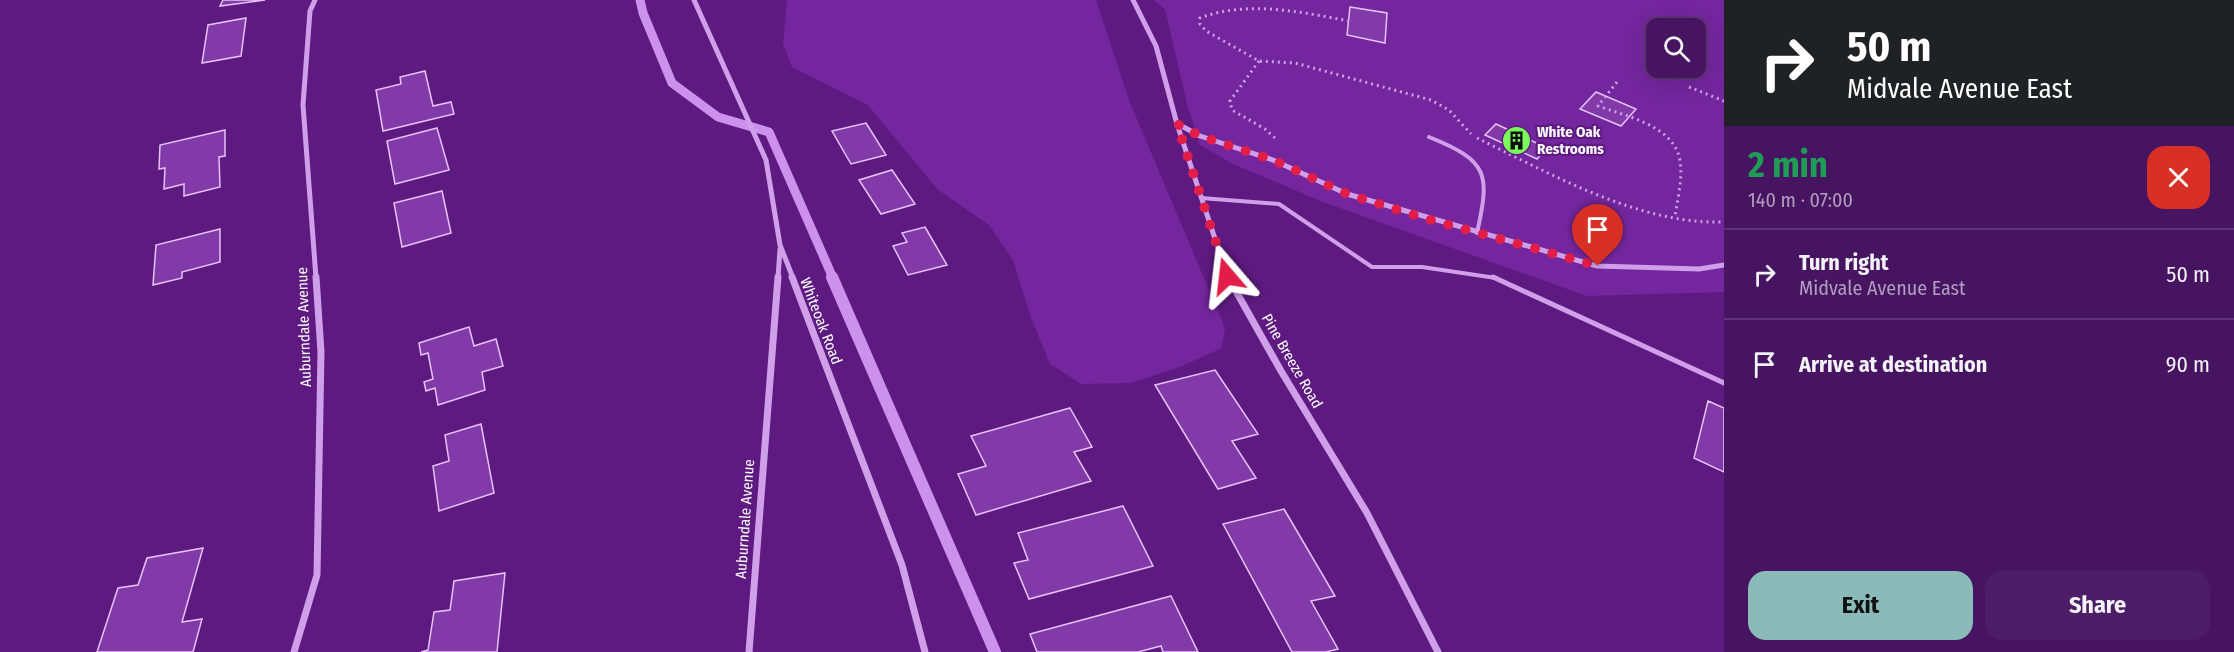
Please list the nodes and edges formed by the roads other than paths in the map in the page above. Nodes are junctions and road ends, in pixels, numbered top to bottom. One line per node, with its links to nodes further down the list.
1 (315, 0): 11 (street, Auburndale Avenue)
2 (694, 0): 8 (street, Whiteoak Road)
3 (1133, 0): 4 (street, Pine Breeze Road)
4 (1177, 124): 6 (street, Pine Breeze Road); 7 (street)
5 (1429, 137): 7 (lane)
6 (1201, 198): 10 (lane); 14 (street, Pine Breeze Road)
7 (1477, 233): 9 (street)
8 (780, 245): 12 (street, Auburndale Avenue); 13 (street, Whiteoak Road)
9 (1724, 265)
10 (1724, 383)
11 (294, 652)
12 (748, 652)
13 (925, 652)
14 (1438, 652)

